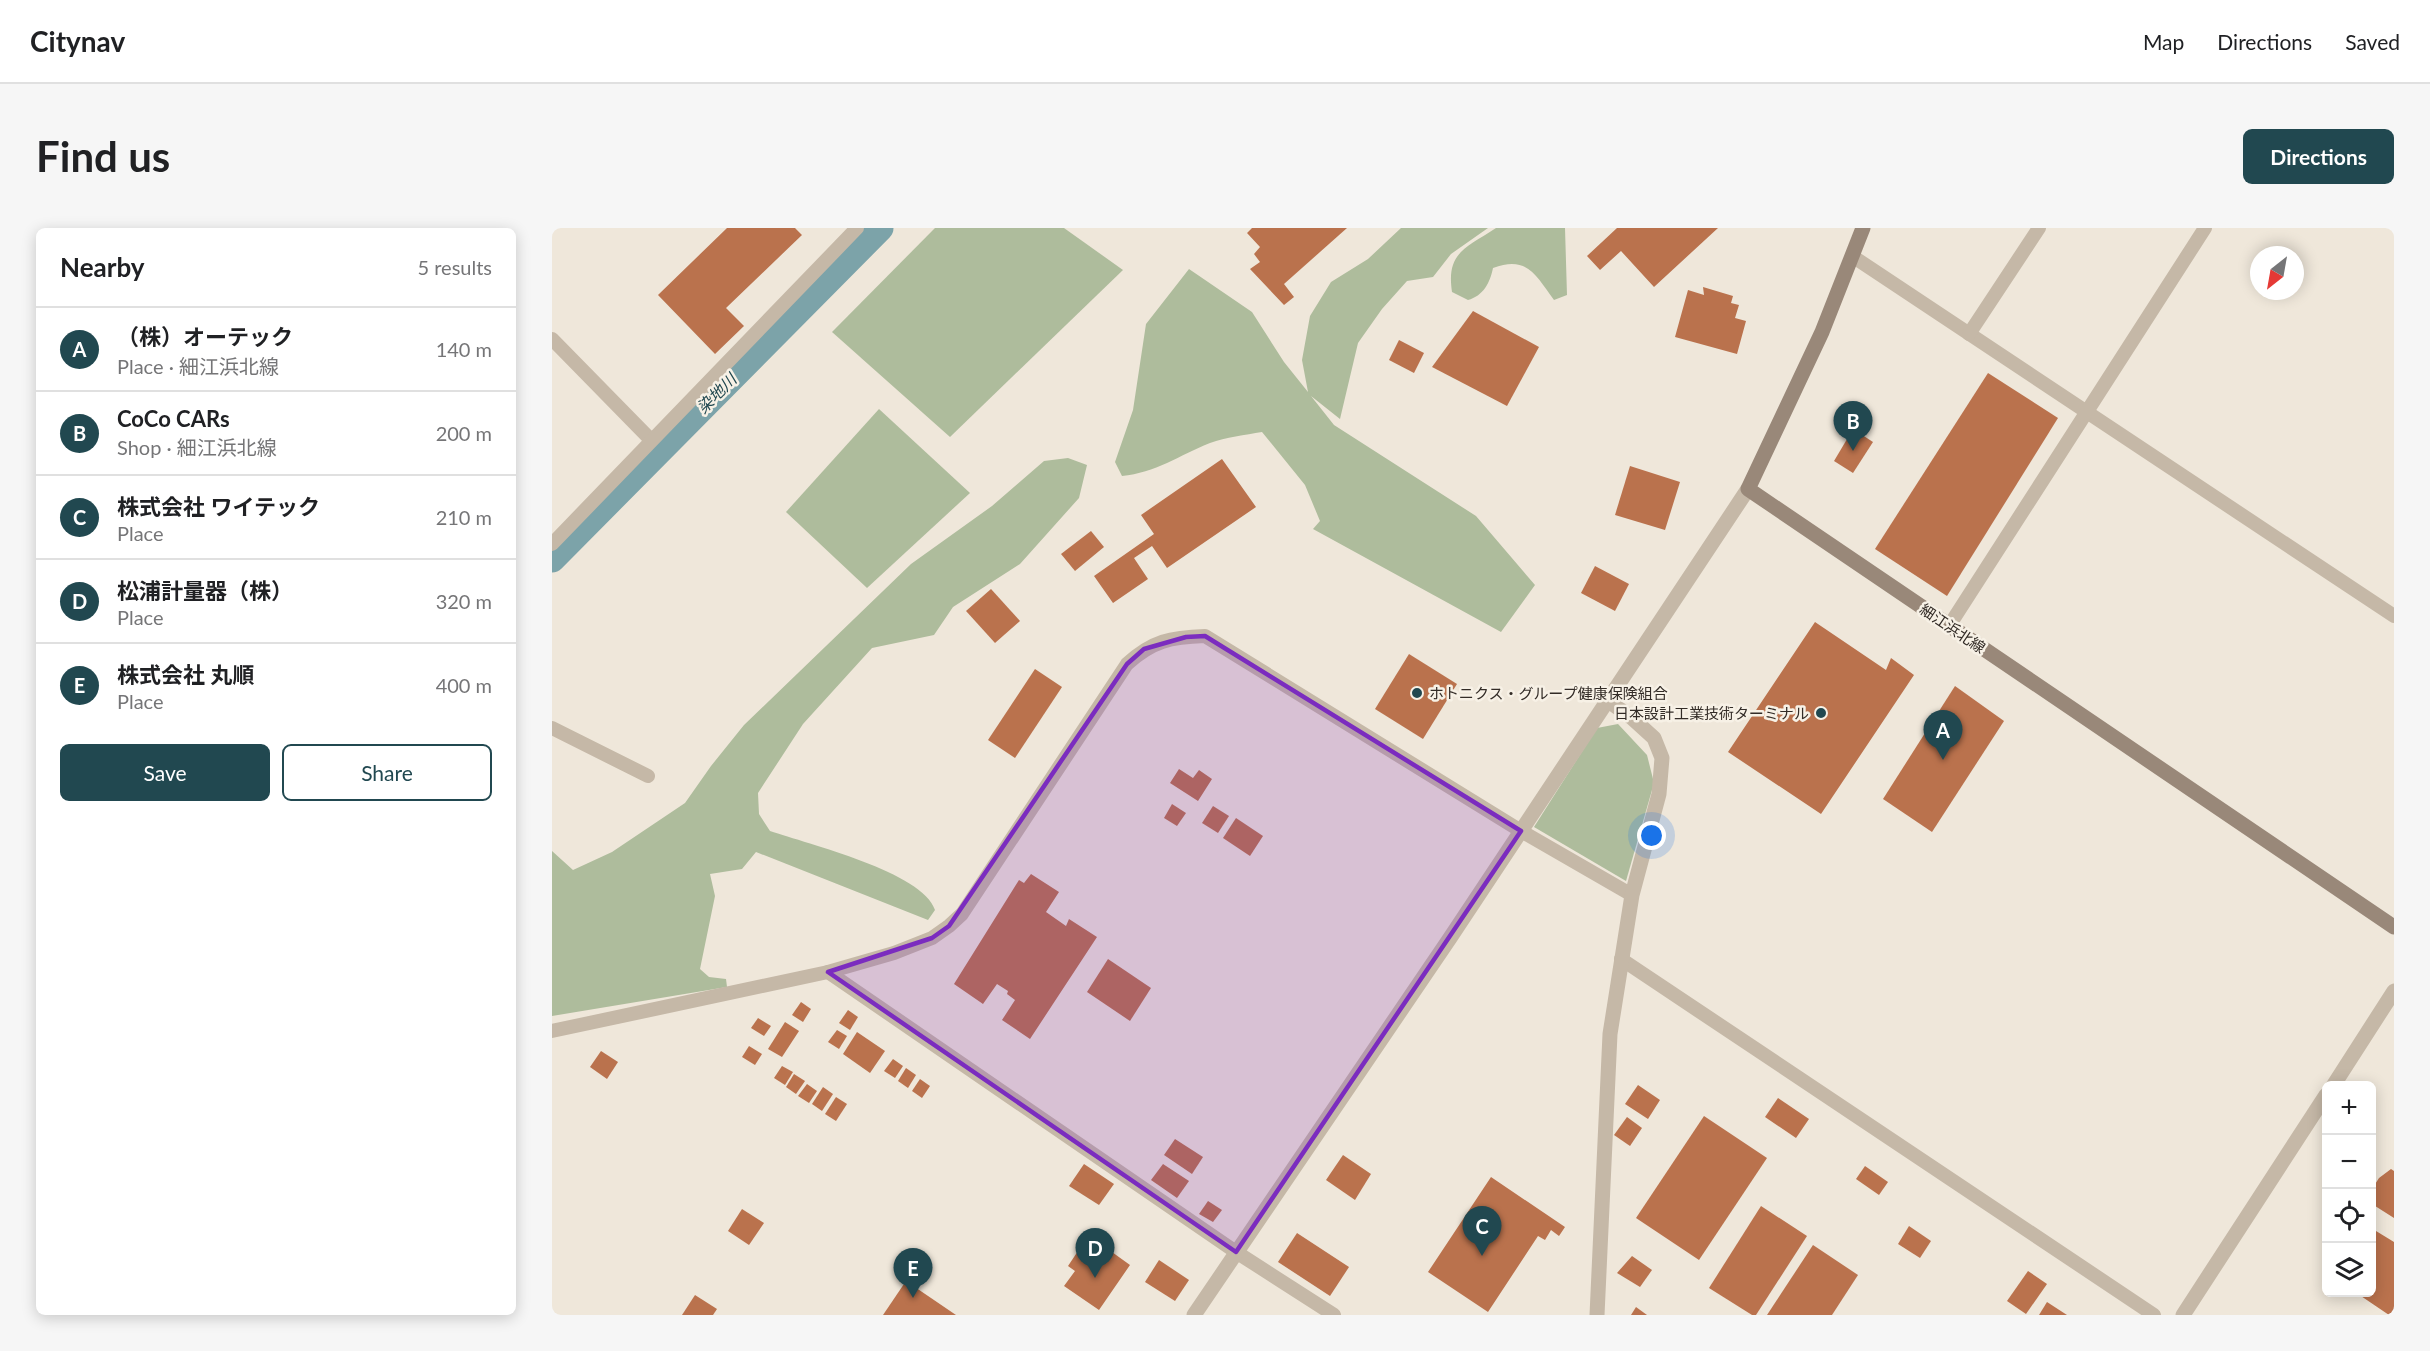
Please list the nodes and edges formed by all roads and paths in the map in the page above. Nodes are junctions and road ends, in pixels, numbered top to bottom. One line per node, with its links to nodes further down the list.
1 (857, 228): 9 (street)
2 (1863, 228): 5 (main road)
3 (2039, 228): 6 (street)
4 (2205, 228): 8 (street)
5 (1852, 256): 6 (street); 10 (main road)
6 (1969, 334): 8 (street)
7 (552, 339): 9 (street)
8 (2086, 411): 12 (street); 13 (street)
9 (651, 440): 11 (street)
10 (1748, 489): 13 (main road, 細江浜北線); 14 (street)
11 (552, 544)
12 (2394, 616)
13 (1949, 626): 19 (main road, 細江浜北線)
14 (1607, 700): 17 (street); 18 (street)
15 (552, 728): 16 (street)
16 (648, 776)
17 (1521, 831): 18 (street); 21 (street); 26 (street)
18 (1632, 895): 20 (street)
19 (2394, 927)
20 (1621, 959): 29 (street); 30 (street)
21 (828, 972): 23 (street); 26 (street)
22 (2394, 991): 24 (street)
23 (552, 1031)
24 (2335, 1081)
25 (2322, 1101): 31 (street)
26 (1236, 1252): 27 (street); 28 (street)
27 (1194, 1315)
28 (1334, 1315)
29 (1598, 1315)
30 (2154, 1315)
31 (2183, 1315)

